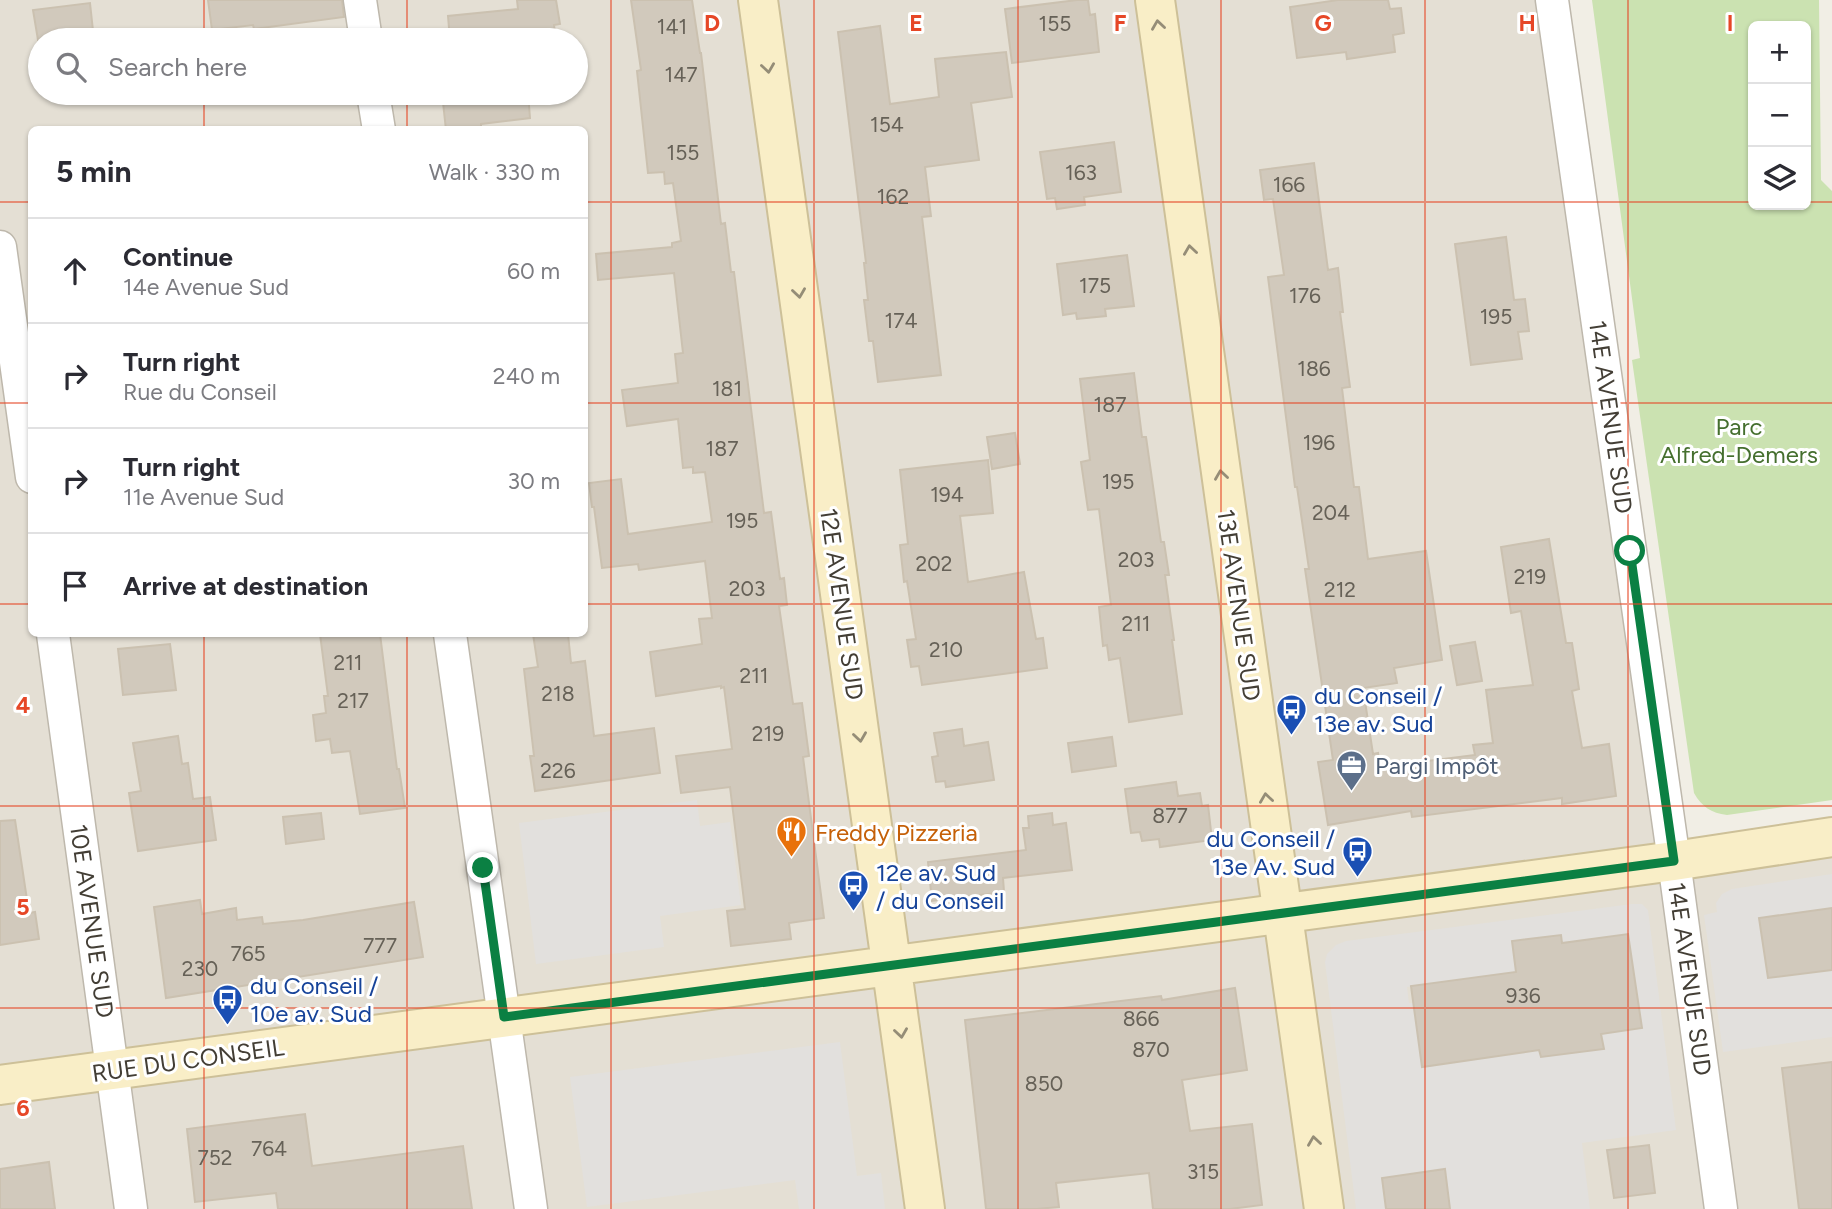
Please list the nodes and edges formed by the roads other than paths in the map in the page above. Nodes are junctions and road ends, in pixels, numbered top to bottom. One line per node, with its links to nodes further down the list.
1 (360, 0): 5 (street)
2 (758, 0): 15 (main road, 12E AVENUE SUD, one-way to 15)
3 (1155, 0): 14 (main road, 13E AVENUE SUD, one-way to 3)
4 (1552, 0): 13 (street, 14E AVENUE SUD)
5 (364, 28)
6 (375, 105): 7 (street)
7 (378, 126)
8 (0, 247): 9 (street)
9 (28, 448)
10 (53, 637): 17 (street, 10E AVENUE SUD)
11 (450, 637): 16 (street)
12 (1832, 838): 13 (main road, RUE DU CONSEIL)
13 (1674, 861): 14 (main road, RUE DU CONSEIL); 23 (street, 14E AVENUE SUD)
14 (1282, 914): 15 (main road, RUE DU CONSEIL); 22 (main road, 13E AVENUE SUD, one-way to 14)
15 (892, 965): 16 (main road, RUE DU CONSEIL); 21 (main road, 12E AVENUE SUD, one-way to 21)
16 (504, 1017): 17 (main road, RUE DU CONSEIL); 20 (street)
17 (113, 1070): 18 (main road, RUE DU CONSEIL); 19 (street, 10E AVENUE SUD)
18 (0, 1085)
19 (131, 1209)
20 (531, 1209)
21 (925, 1209)
22 (1324, 1209)
23 (1721, 1209)

